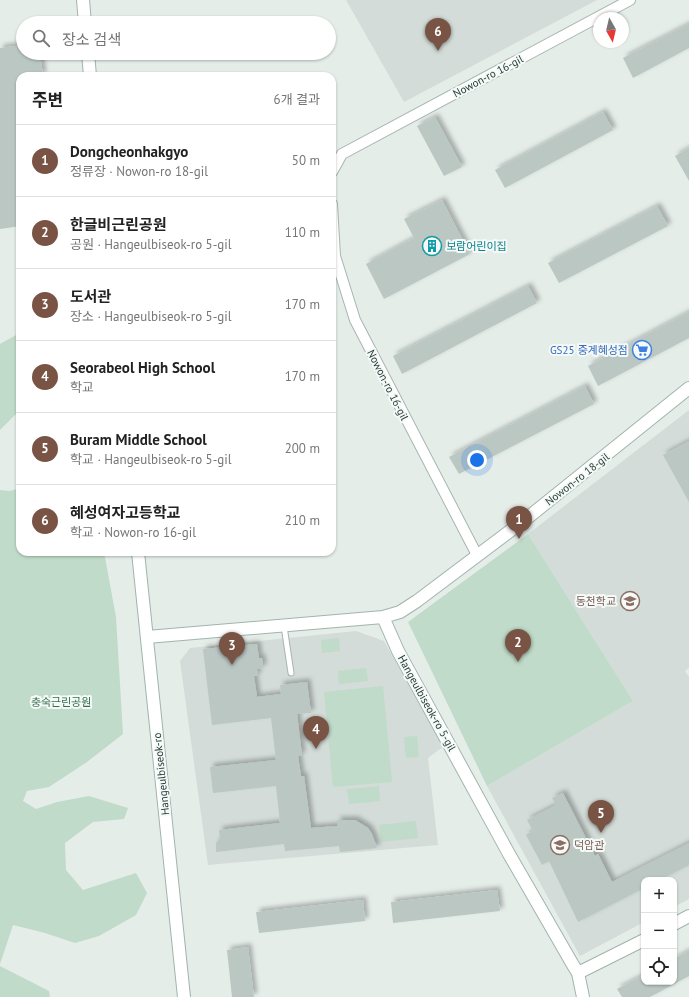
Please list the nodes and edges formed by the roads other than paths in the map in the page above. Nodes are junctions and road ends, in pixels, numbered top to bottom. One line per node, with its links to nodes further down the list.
1 (83, 0): 3 (street)
2 (630, 0): 6 (street, Nowon-ro 16-gil)
3 (84, 16)
4 (89, 60): 5 (street)
5 (90, 72)
6 (336, 165)
7 (336, 259): 9 (street, Nowon-ro 16-gil)
8 (689, 388): 9 (street, Nowon-ro 18-gil)
9 (477, 555): 11 (street, Nowon-ro 18-gil)
10 (138, 556): 13 (street, Hangeulbiseok-ro)
11 (382, 617): 12 (street); 18 (street, Hangeulbiseok-ro 5-gil)
12 (284, 626): 13 (street); 14 (lane)
13 (147, 637): 19 (street, Hangeulbiseok-ro)
14 (291, 673)
15 (689, 916): 16 (street)
16 (677, 922)
17 (641, 942): 18 (street)
18 (578, 973): 20 (street, Hangeulbiseok-ro 5-gil)
19 (184, 997)
20 (583, 997)

